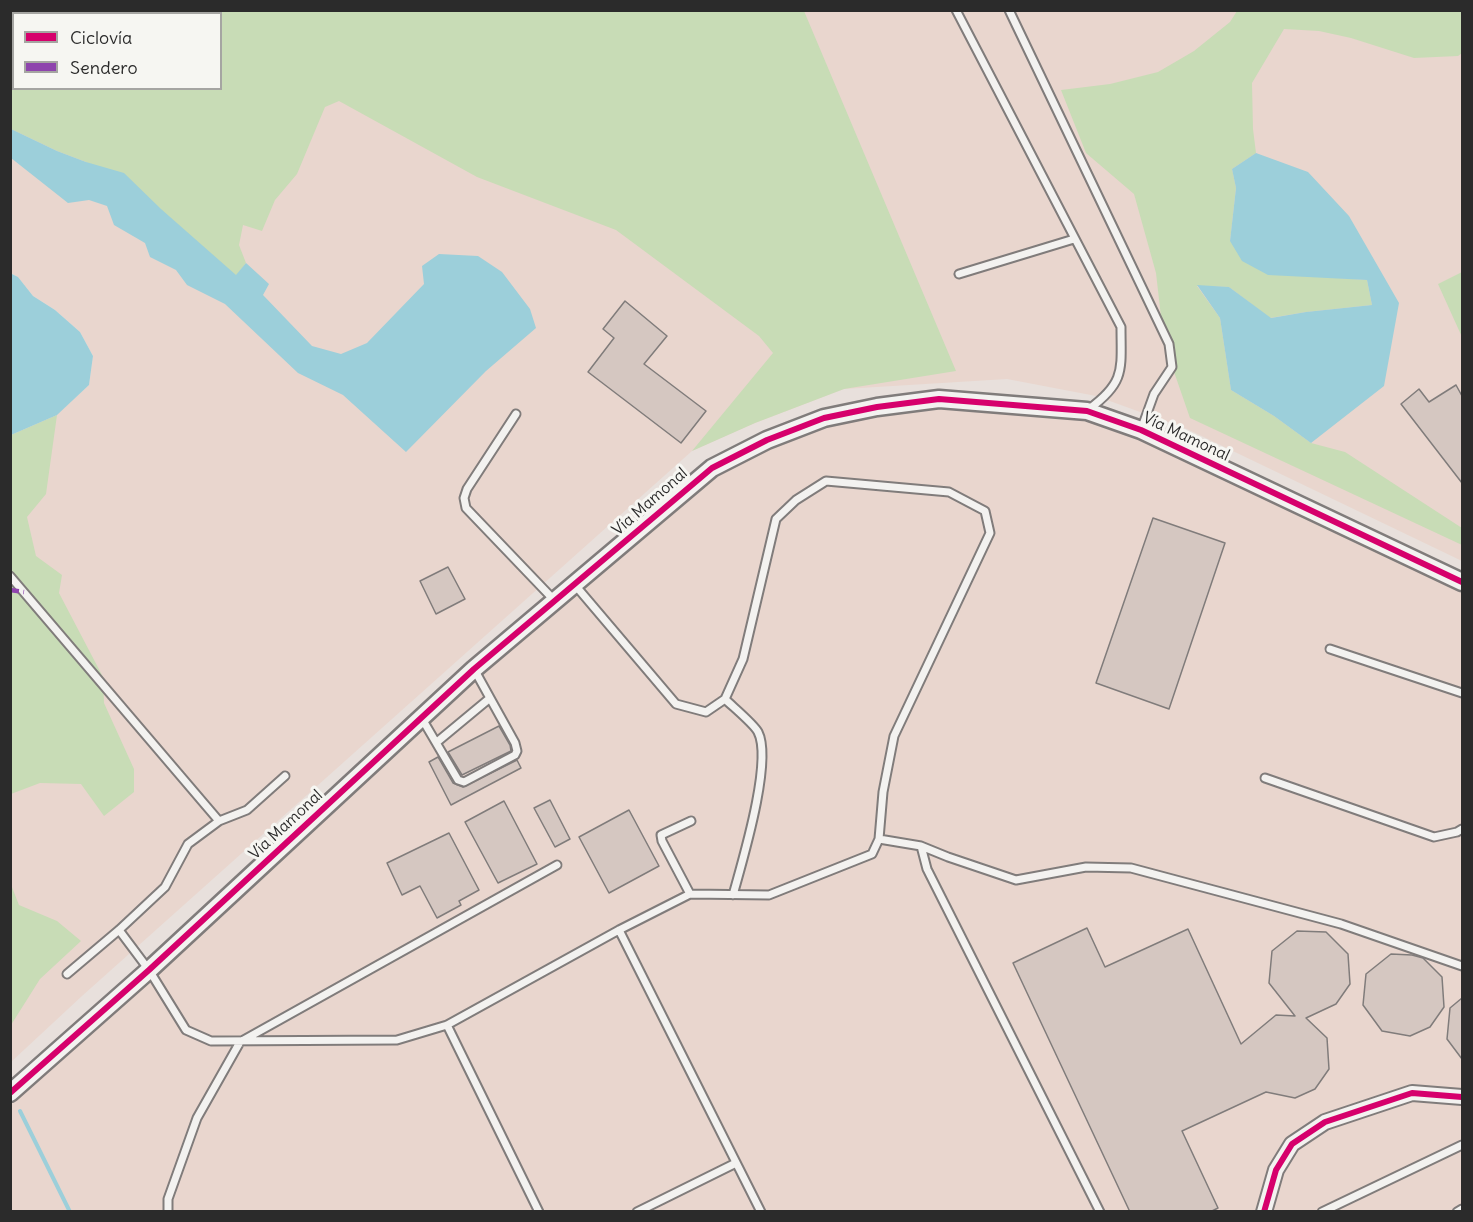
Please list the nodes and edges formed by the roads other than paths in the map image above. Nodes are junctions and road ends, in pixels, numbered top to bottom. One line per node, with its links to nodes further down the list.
1 (956, 10): 3 (lane)
2 (1009, 10): 7 (lane)
3 (1074, 239): 4 (lane); 5 (lane)
4 (959, 274)
5 (1087, 411): 7 (street, Vía Mamonal); 10 (street, Vía Mamonal)
6 (516, 414): 11 (lane)
7 (1141, 430): 9 (street, Vía Mamonal)
8 (10, 576): 21 (lane)
9 (1462, 582)
10 (575, 585): 11 (street, Vía Mamonal); 16 (lane)
11 (555, 601): 13 (street, Vía Mamonal)
12 (1330, 649): 14 (lane)
13 (474, 669): 15 (lane); 17 (street, Vía Mamonal)
14 (1462, 693)
15 (490, 698): 18 (lane); 18 (lane)
16 (725, 699): 24 (lane); 28 (lane)
17 (421, 717): 18 (lane); 32 (street, Vía Mamonal)
18 (437, 742)
19 (285, 776): 21 (lane)
20 (1265, 778): 23 (lane)
21 (219, 821): 29 (lane)
22 (691, 821): 27 (lane)
23 (1462, 829)
24 (879, 839): 25 (lane); 28 (lane)
25 (921, 846): 31 (lane); 45 (lane)
26 (557, 865): 35 (lane)
27 (690, 894): 28 (lane); 30 (lane)
28 (733, 895)
29 (119, 930): 32 (lane); 33 (lane)
30 (619, 930): 34 (lane); 39 (lane)
31 (1462, 966)
32 (149, 970): 35 (lane); 36 (street, Vía Mamonal)
33 (67, 974)
34 (447, 1025): 35 (lane); 42 (lane)
35 (240, 1042): 41 (lane)
36 (10, 1093)
37 (1462, 1097): 46 (street)
38 (1462, 1145): 47 (lane)
39 (736, 1163): 43 (lane); 44 (lane)
40 (1462, 1209): 48 (lane)
41 (168, 1212)
42 (539, 1212)
43 (636, 1212)
44 (761, 1212)
45 (1100, 1212)
46 (1264, 1212)
47 (1322, 1212)
48 (1457, 1212)

